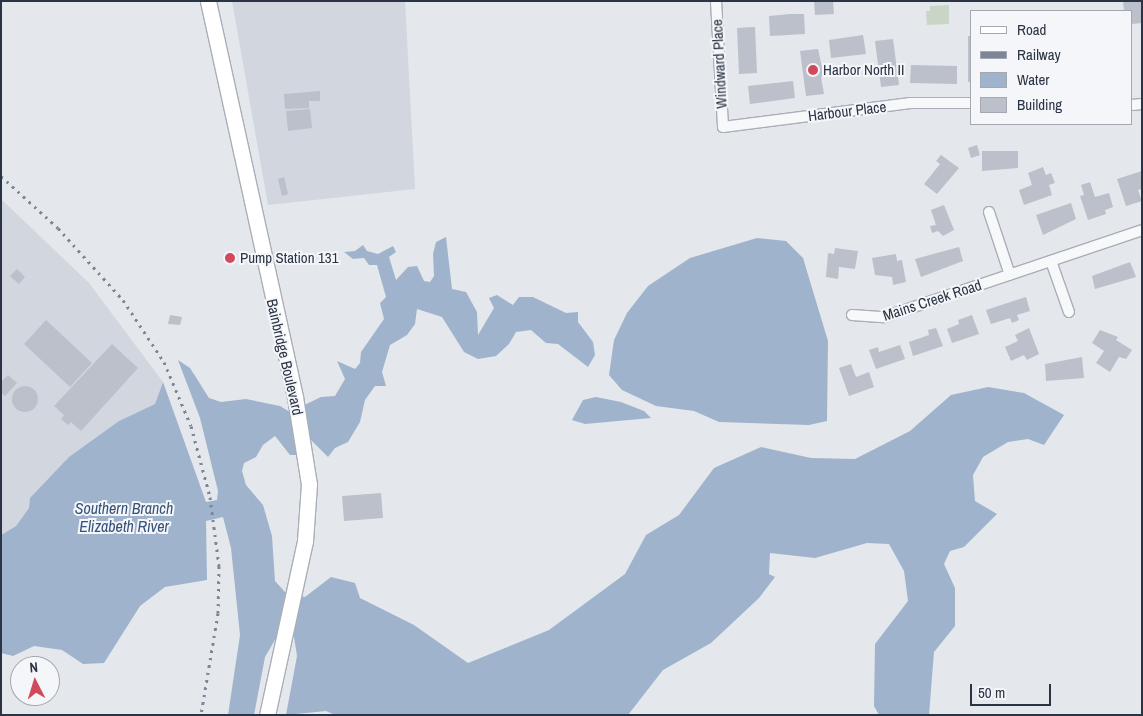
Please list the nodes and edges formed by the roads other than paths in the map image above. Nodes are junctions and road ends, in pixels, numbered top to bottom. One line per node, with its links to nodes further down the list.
1 (208, 1): 11 (main road, Bainbridge Boulevard)
2 (716, 1): 4 (street, Windward Place)
3 (970, 103): 4 (street, Harbour Place)
4 (723, 127)
5 (989, 212): 8 (street)
6 (1142, 230): 7 (street, Mains Creek Road)
7 (1051, 261): 8 (street, Mains Creek Road); 9 (street)
8 (1010, 275): 10 (street, Mains Creek Road)
9 (1069, 312)
10 (852, 315)
11 (267, 715)

